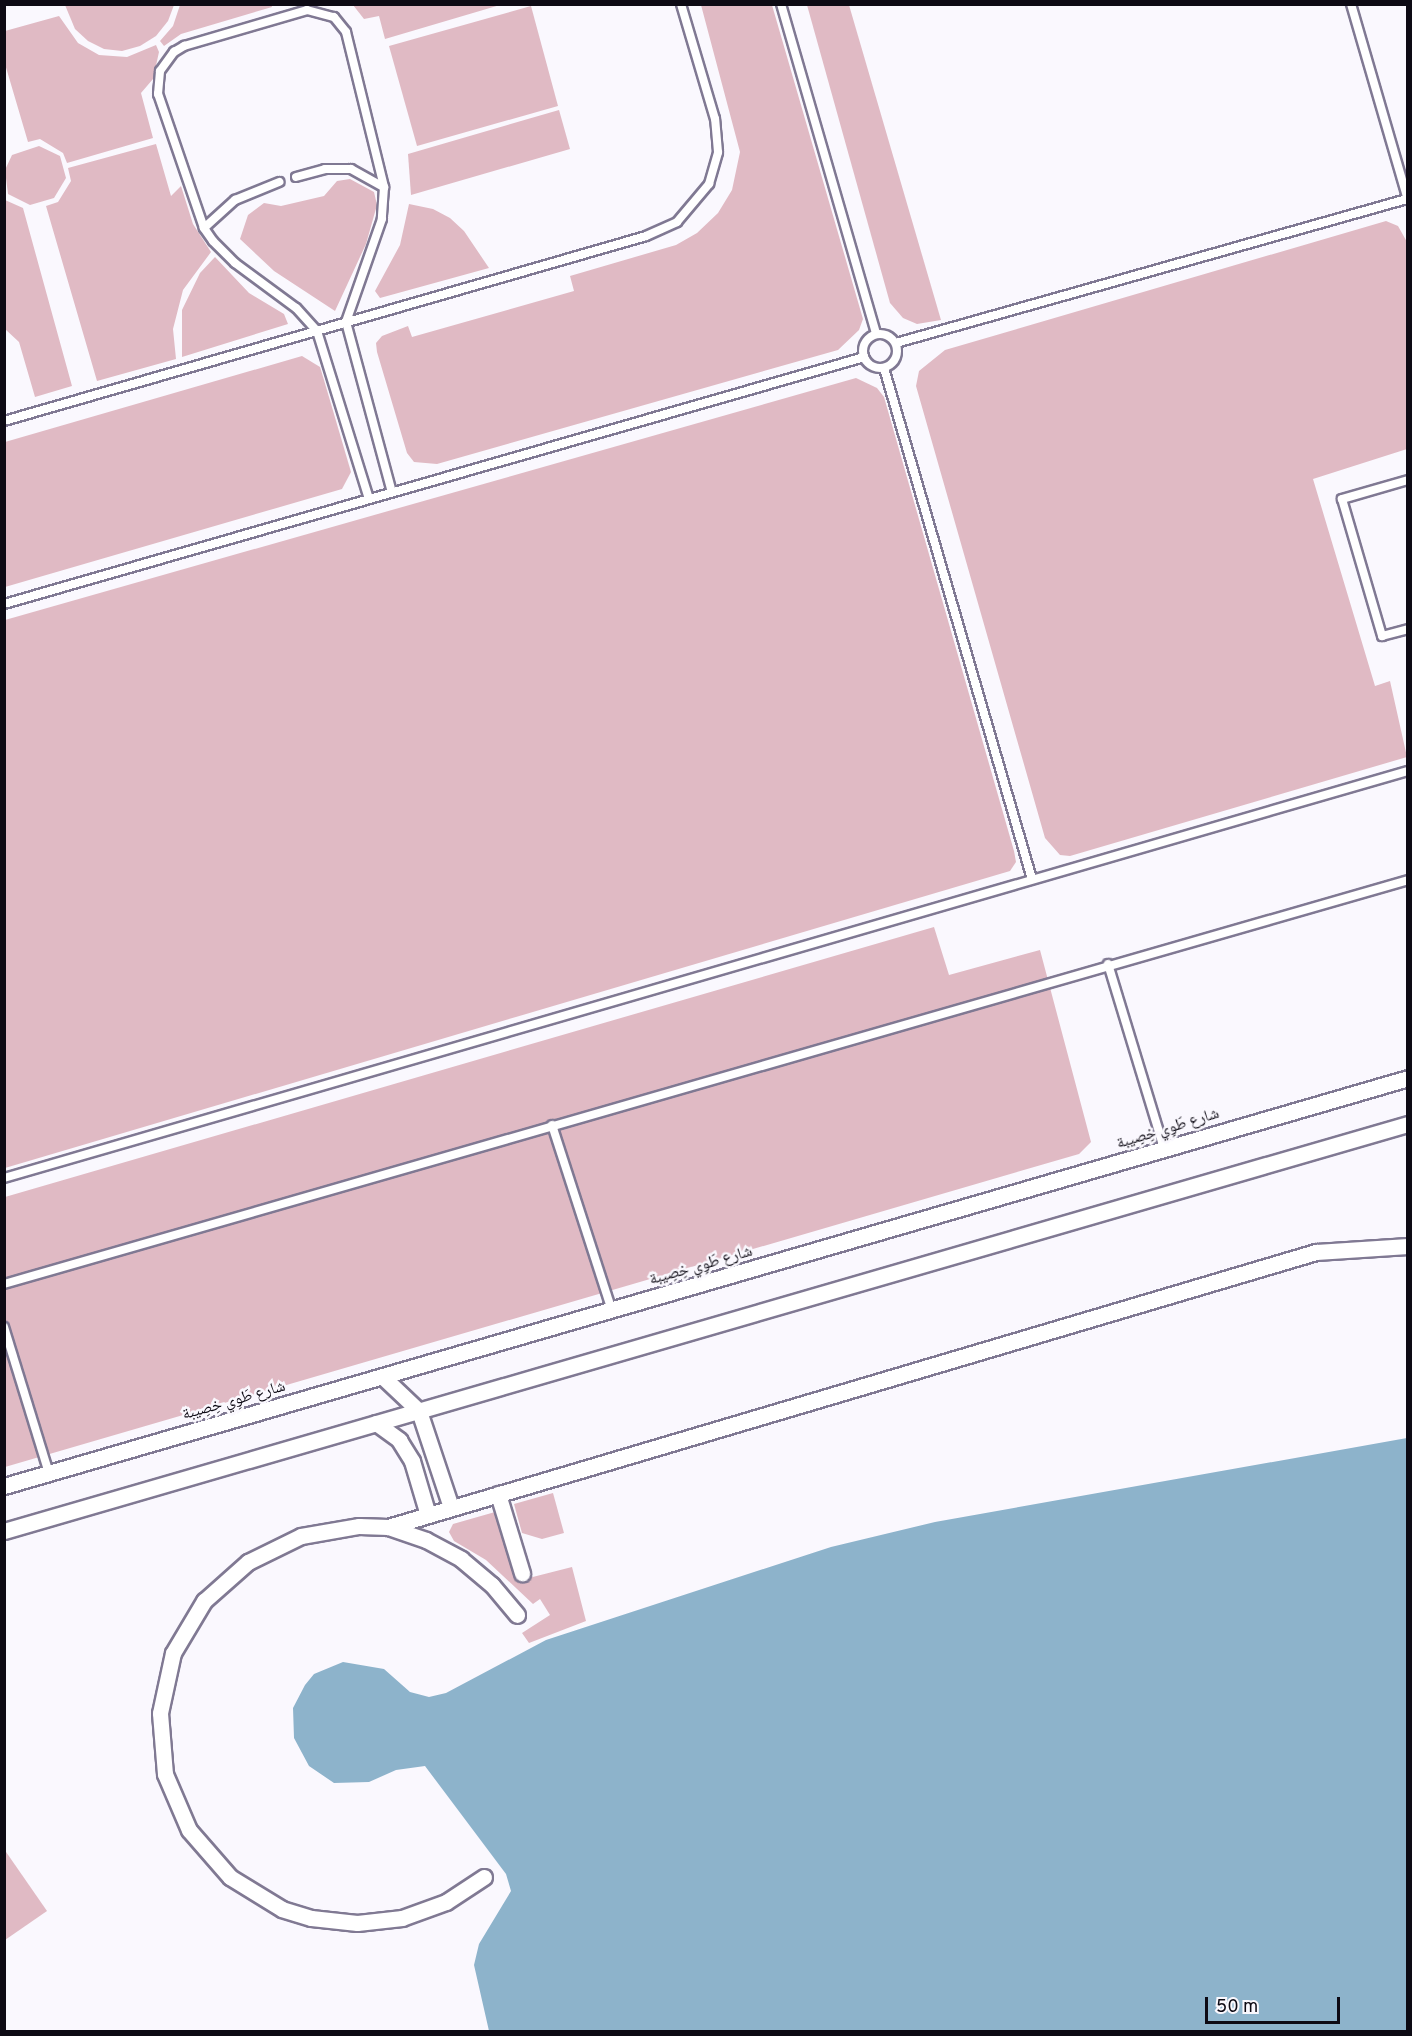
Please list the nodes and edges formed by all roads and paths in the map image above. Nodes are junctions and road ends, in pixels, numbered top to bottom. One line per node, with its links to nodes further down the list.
1 (681, 4): 9 (lane)
2 (781, 4): 11 (lane)
3 (1351, 4): 7 (lane)
4 (296, 177): 6 (lane)
5 (279, 182): 8 (lane)
6 (384, 187): 8 (lane); 9 (lane)
7 (1407, 200): 12 (lane)
8 (204, 228): 10 (lane)
9 (346, 322): 10 (lane); 17 (lane)
10 (317, 331): 15 (lane); 18 (lane)
11 (876, 334): 12 (lane); 13 (lane)
12 (896, 343): 14 (lane)
13 (864, 357): 14 (lane); 17 (lane)
14 (884, 368): 22 (lane)
15 (4, 421)
16 (1407, 480): 20 (lane)
17 (392, 492): 18 (lane)
18 (369, 499): 19 (lane)
19 (4, 604)
20 (1407, 629)
21 (1407, 771): 22 (lane)
22 (1032, 879): 29 (lane)
23 (1407, 880): 24 (lane)
24 (1108, 964): 27 (lane); 28 (lane)
25 (1407, 1078): 28 (street, شارع طَوِي خِصِيبة)
26 (1407, 1124): 35 (street)
27 (552, 1125): 31 (lane); 32 (lane)
28 (1164, 1148): 32 (street, شارع طَوِي خِصِيبة)
29 (4, 1178)
30 (1407, 1246): 39 (street)
31 (4, 1284)
32 (612, 1311): 34 (street, شارع طَوِي خِصِيبة)
33 (4, 1327): 37 (lane)
34 (383, 1377): 35 (street); 37 (street, شارع طَوِي خِصِيبة)
35 (419, 1411): 36 (street); 40 (street)
36 (376, 1423): 41 (street); 43 (street)
37 (49, 1473): 38 (street, شارع طَوِي خِصِيبة)
38 (4, 1486)
39 (498, 1494): 40 (street); 44 (street)
40 (451, 1507): 41 (street)
41 (428, 1515): 42 (street)
42 (388, 1527): 45 (street); 46 (street)
43 (4, 1531)
44 (522, 1573)
45 (517, 1615)
46 (484, 1877)

